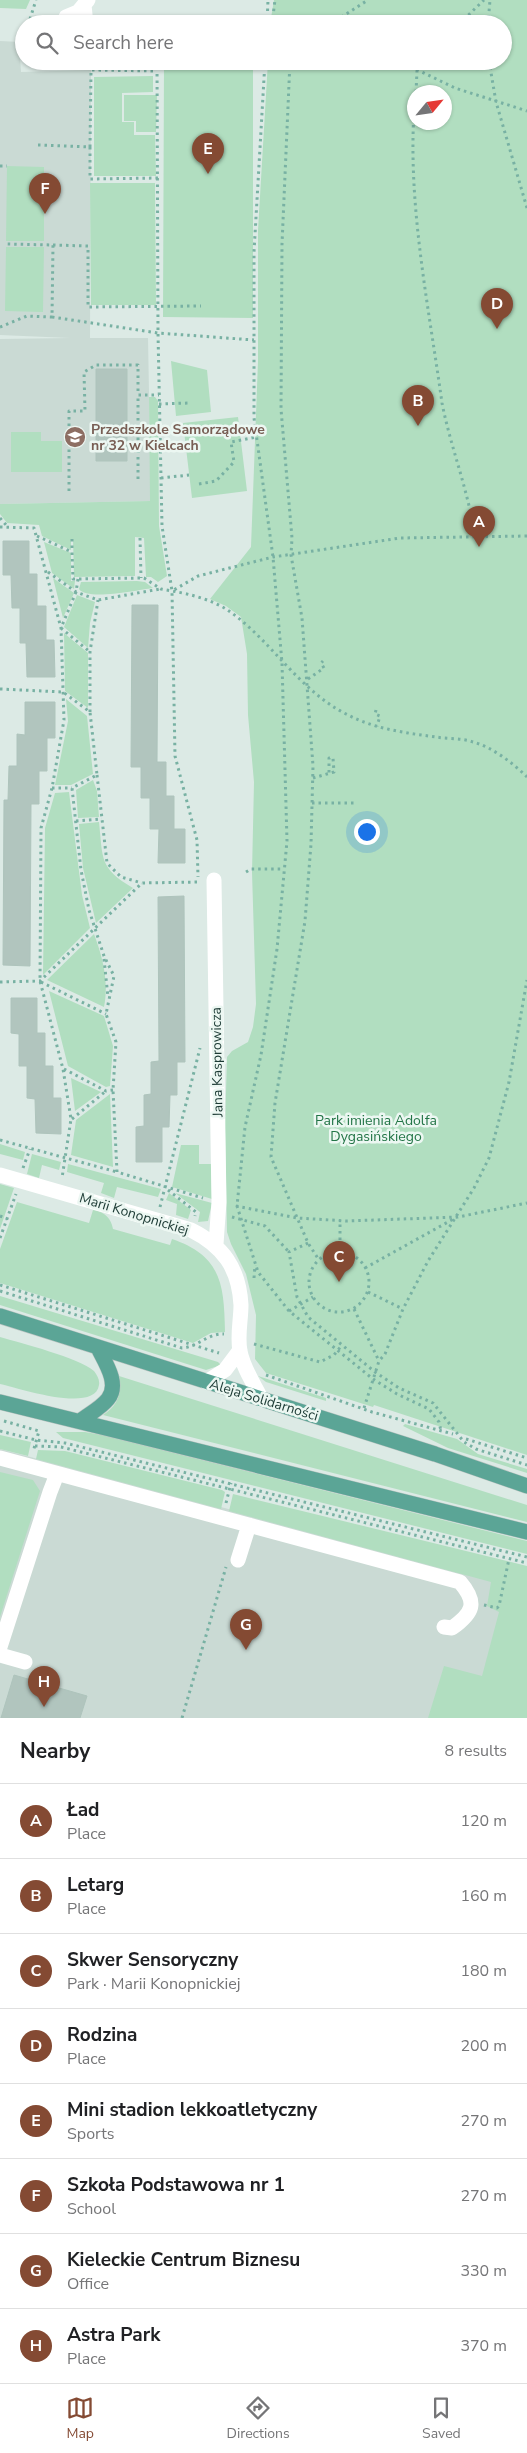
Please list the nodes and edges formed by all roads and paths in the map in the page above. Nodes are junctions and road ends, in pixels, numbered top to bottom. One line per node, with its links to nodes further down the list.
1 (36, 0): 8 (path)
2 (268, 0): 11 (path)
3 (275, 0): 12 (path)
4 (368, 0): 13 (path)
5 (484, 0): 14 (path)
6 (490, 0): 15 (path)
7 (86, 3): 9 (street); 10 (street)
8 (31, 15)
9 (71, 15)
10 (90, 15)
11 (267, 15)
12 (273, 15)
13 (345, 15)
14 (468, 15)
15 (489, 15)
16 (264, 70): 38 (path)
17 (290, 70): 58 (path)
18 (491, 70): 22 (path)
19 (157, 71): 26 (path); 29 (path)
20 (417, 71): 21 (path); 22 (path)
21 (416, 85)
22 (496, 102): 23 (path); 30 (path)
23 (527, 111)
24 (413, 130): 55 (path)
25 (38, 145): 26 (path)
26 (90, 147): 29 (path)
27 (0, 166): 28 (path)
28 (7, 166)
29 (159, 178): 34 (path)
30 (527, 208)
31 (7, 244): 32 (path)
32 (53, 245): 34 (path); 35 (path)
33 (201, 306): 34 (path)
34 (159, 308): 37 (path)
35 (52, 317): 36 (path); 37 (path)
36 (0, 327)
37 (158, 333): 38 (path); 40 (path)
38 (254, 340): 43 (path)
39 (138, 395): 40 (path); 46 (path); 48 (path)
40 (159, 395): 42 (path)
41 (189, 403): 42 (path)
42 (159, 404): 45 (path)
43 (257, 437): 47 (path); 59 (path)
44 (189, 475): 45 (path)
45 (161, 478): 64 (path)
46 (138, 479)
47 (199, 484)
48 (69, 491)
49 (0, 518): 50 (path)
50 (7, 526): 51 (path); 52 (path)
51 (0, 527)
52 (36, 535): 57 (path); 60 (path)
53 (527, 536): 55 (path)
54 (140, 538): 61 (path)
55 (475, 538): 58 (path)
56 (72, 539): 57 (path)
57 (72, 552): 62 (path)
58 (291, 555): 59 (path); 71 (path)
59 (273, 556): 64 (path); 70 (path)
60 (47, 571): 65 (path); 67 (path)
61 (141, 578): 62 (path); 63 (path)
62 (78, 580): 65 (path)
63 (161, 589): 64 (path); 66 (path)
64 (172, 590): 70 (path); 91 (path)
65 (76, 592): 66 (path); 67 (path)
66 (98, 600): 68 (path)
67 (61, 628): 68 (path); 74 (path)
68 (90, 652): 76 (path)
69 (323, 661): 71 (path)
70 (282, 663): 72 (path); 88 (path)
71 (308, 679): 72 (path)
72 (308, 688): 77 (path); 81 (path)
73 (0, 689): 74 (path)
74 (62, 692): 76 (path); 82 (path)
75 (376, 710): 77 (path)
76 (90, 712): 79 (path)
77 (377, 726): 80 (path)
78 (329, 774): 81 (path)
79 (97, 775): 83 (path); 86 (path)
80 (527, 777)
81 (313, 778): 84 (path)
82 (52, 788): 83 (path); 98 (path)
83 (72, 788): 87 (path)
84 (312, 803): 85 (path); 122 (path)
85 (355, 803)
86 (102, 819): 87 (path); 92 (path)
87 (76, 821): 94 (path)
88 (284, 870): 89 (path); 118 (path)
89 (246, 872)
90 (214, 880): 119 (street, Jana Kasprowicza)
91 (198, 882): 92 (path); 93 (path)
92 (142, 883): 94 (path)
93 (198, 892)
94 (95, 928): 95 (path); 98 (path)
95 (104, 956): 99 (path); 99 (path)
96 (527, 980): 121 (path)
97 (0, 982): 98 (path)
98 (40, 982): 100 (path); 102 (path)
99 (109, 1000): 100 (path)
100 (106, 1014): 103 (path)
101 (201, 1041): 112 (path)
102 (63, 1069): 104 (path); 105 (path)
103 (112, 1090): 104 (path); 109 (path)
104 (106, 1091): 105 (path)
105 (71, 1119): 108 (path)
106 (0, 1140): 107 (path)
107 (30, 1149): 108 (path); 110 (path)
108 (66, 1159): 109 (path); 114 (path)
109 (117, 1172): 112 (path)
110 (21, 1173)
111 (0, 1175): 114 (street, Marii Konopnickiej)
112 (166, 1188): 115 (path); 124 (path); 127 (path)
113 (17, 1189): 123 (path)
114 (59, 1191): 124 (street, Marii Konopnickiej)
115 (212, 1200)
116 (527, 1203): 121 (path)
117 (231, 1205): 118 (path)
118 (237, 1206): 122 (path); 125 (path)
119 (219, 1215): 125 (path); 130 (street, Jana Kasprowicza)
120 (0, 1216): 123 (path)
121 (458, 1216): 126 (path); 134 (path); 141 (path)
122 (297, 1218): 126 (path); 129 (path)
123 (7, 1219): 128 (path)
124 (156, 1219): 130 (street, Marii Konopnickiej)
125 (240, 1219): 131 (path); 142 (path)
126 (340, 1220): 132 (path)
127 (193, 1221)
128 (0, 1238)
129 (308, 1243): 131 (path); 133 (path)
130 (216, 1244): 147 (street, Marii Konopnickiej)
131 (289, 1252): 139 (path)
132 (340, 1253): 133 (path); 134 (path)
133 (319, 1260): 138 (path)
134 (365, 1268): 137 (path)
135 (0, 1285): 145 (path)
136 (0, 1292): 145 (path)
137 (368, 1292): 140 (path); 141 (path)
138 (313, 1298): 139 (path); 140 (path)
139 (300, 1304): 142 (path); 146 (path)
140 (354, 1309): 150 (path)
141 (403, 1310): 150 (path)
142 (289, 1311): 149 (path)
143 (0, 1316): 148 (main road, Aleja Solidarności)
144 (229, 1336): 145 (path)
145 (196, 1345): 147 (path)
146 (342, 1345): 149 (path); 152 (path)
147 (239, 1347): 149 (path); 154 (street); 155 (street, Marii Konopnickiej)
148 (98, 1348): 154 (main road, Aleja Solidarności); 159 (main road)
149 (338, 1350): 153 (path)
150 (379, 1360): 152 (path)
151 (260, 1372): 157 (path)
152 (375, 1372): 153 (path); 167 (path)
153 (373, 1379): 157 (path); 161 (path)
154 (206, 1382): 155 (main road, Aleja Solidarności)
155 (262, 1400): 170 (main road, Aleja Solidarności)
156 (0, 1402): 159 (main road)
157 (364, 1408): 161 (path)
158 (0, 1420): 164 (path)
159 (80, 1421): 174 (main road)
160 (0, 1431): 164 (path)
161 (441, 1431): 162 (path)
162 (453, 1434)
163 (466, 1439): 166 (path)
164 (36, 1440): 169 (path); 171 (path)
165 (0, 1458): 168 (street)
166 (527, 1458)
167 (527, 1466)
168 (57, 1474): 173 (street); 181 (street)
169 (231, 1483): 171 (path); 175 (path)
170 (527, 1486)
171 (230, 1489): 172 (path); 176 (path)
172 (227, 1500)
173 (249, 1525): 177 (street); 179 (street)
174 (527, 1532)
175 (527, 1557)
176 (509, 1559): 178 (path); 179 (path)
177 (232, 1562): 184 (path)
178 (527, 1563)
179 (471, 1601): 180 (street)
180 (444, 1627)
181 (0, 1647)
182 (0, 1655): 183 (street)
183 (25, 1662)
184 (182, 1718)

